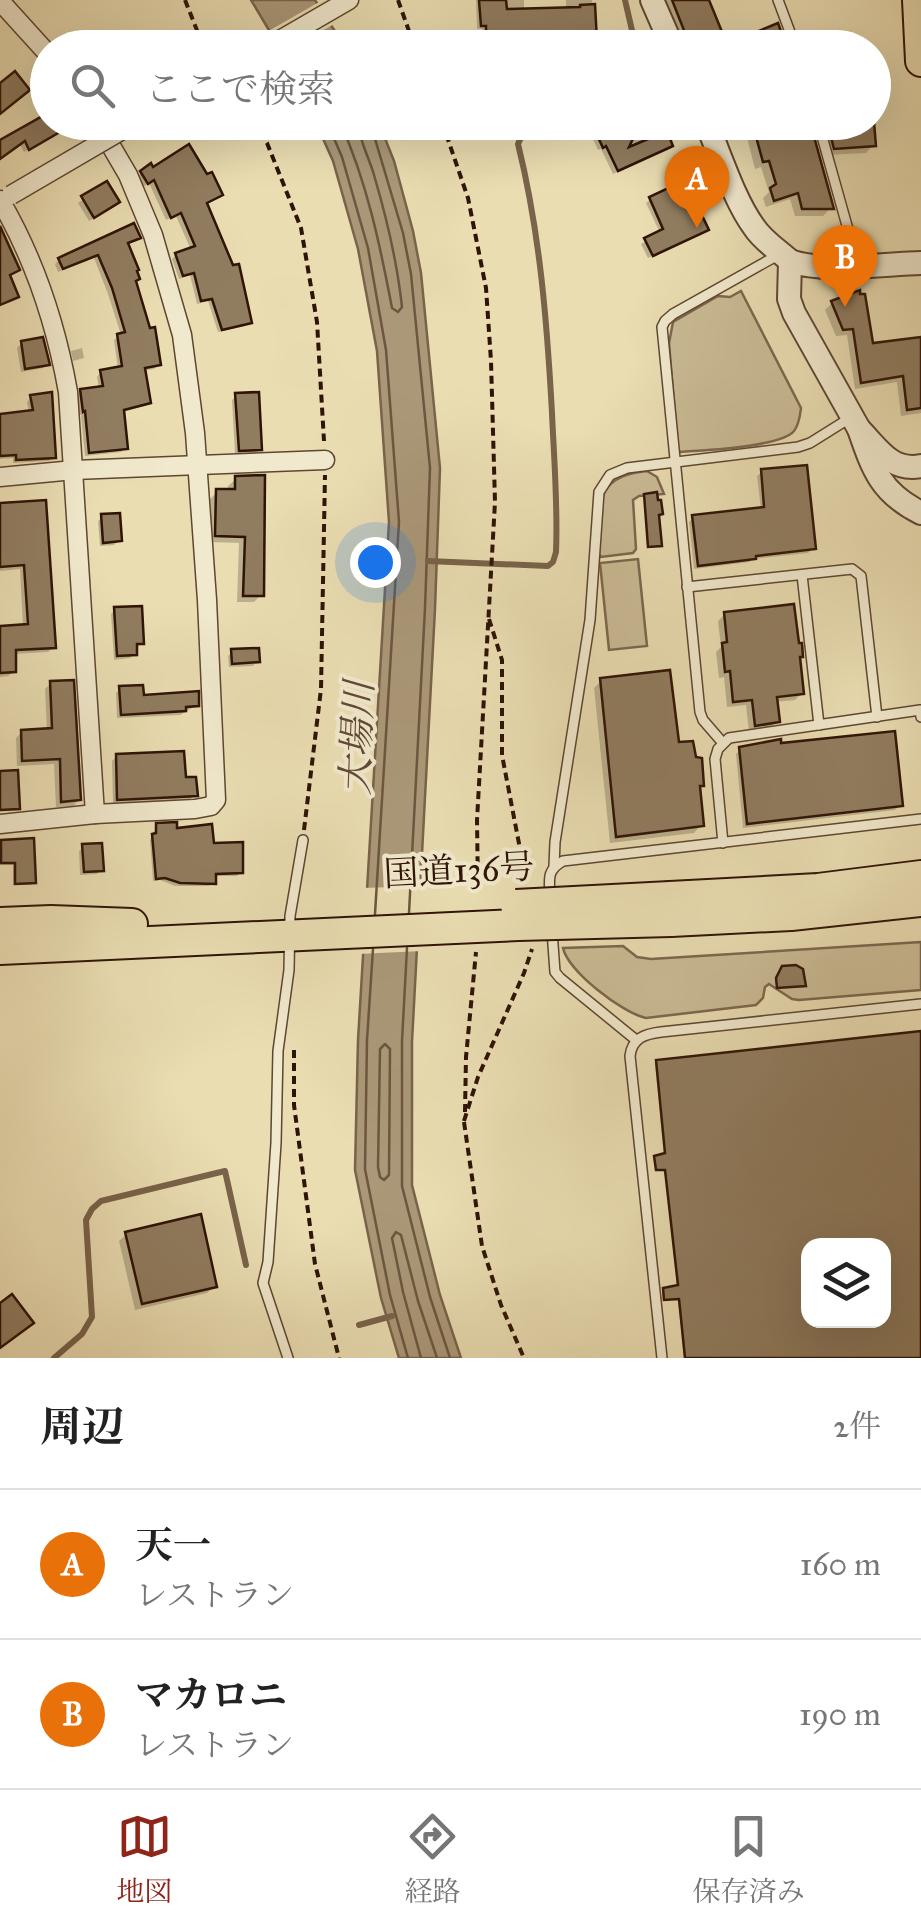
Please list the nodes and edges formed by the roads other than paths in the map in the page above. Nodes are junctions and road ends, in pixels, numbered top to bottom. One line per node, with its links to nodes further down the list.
1 (349, 0): 6 (street)
2 (652, 0): 7 (street)
3 (778, 0): 8 (lane)
4 (918, 0): 10 (highway)
5 (0, 1): 9 (street)
6 (297, 30)
7 (665, 30)
8 (789, 30)
9 (30, 34)
10 (921, 61)
11 (105, 140): 15 (street, bridge)
12 (108, 140): 22 (street)
13 (714, 140): 16 (street)
14 (823, 140): 18 (lane)
15 (3, 200): 24 (street)
16 (786, 257): 18 (street); 19 (street); 21 (lane)
17 (921, 263): 18 (street)
18 (858, 265)
19 (856, 423): 21 (lane); 23 (street); 26 (street)
20 (325, 460): 22 (street)
21 (674, 462): 28 (lane); 38 (lane)
22 (197, 465): 24 (street); 33 (street)
23 (921, 466)
24 (74, 470): 25 (street); 33 (street)
25 (0, 477)
26 (921, 514)
27 (802, 575): 28 (lane); 29 (lane); 31 (lane)
28 (687, 588): 32 (lane)
29 (877, 716): 30 (lane); 31 (lane)
30 (921, 716)
31 (819, 725): 32 (lane)
32 (722, 742): 37 (lane)
33 (95, 814): 35 (street)
34 (921, 819): 37 (lane)
35 (0, 824)
36 (303, 840): 45 (lane)
37 (723, 843): 38 (lane)
38 (554, 866): 48 (lane)
39 (921, 876): 41 (highway, 国道136号)
40 (921, 901): 42 (highway, 国道136号)
41 (670, 909): 42 (highway, 国道136号); 45 (highway, 国道136号, bridge)
42 (791, 915): 43 (highway)
43 (921, 919)
44 (0, 923): 45 (highway, 国道136号)
45 (299, 925): 46 (highway, 国道136号); 49 (lane)
46 (0, 949)
47 (921, 1004): 48 (lane)
48 (636, 1040): 50 (lane)
49 (288, 1358)
50 (662, 1358)

